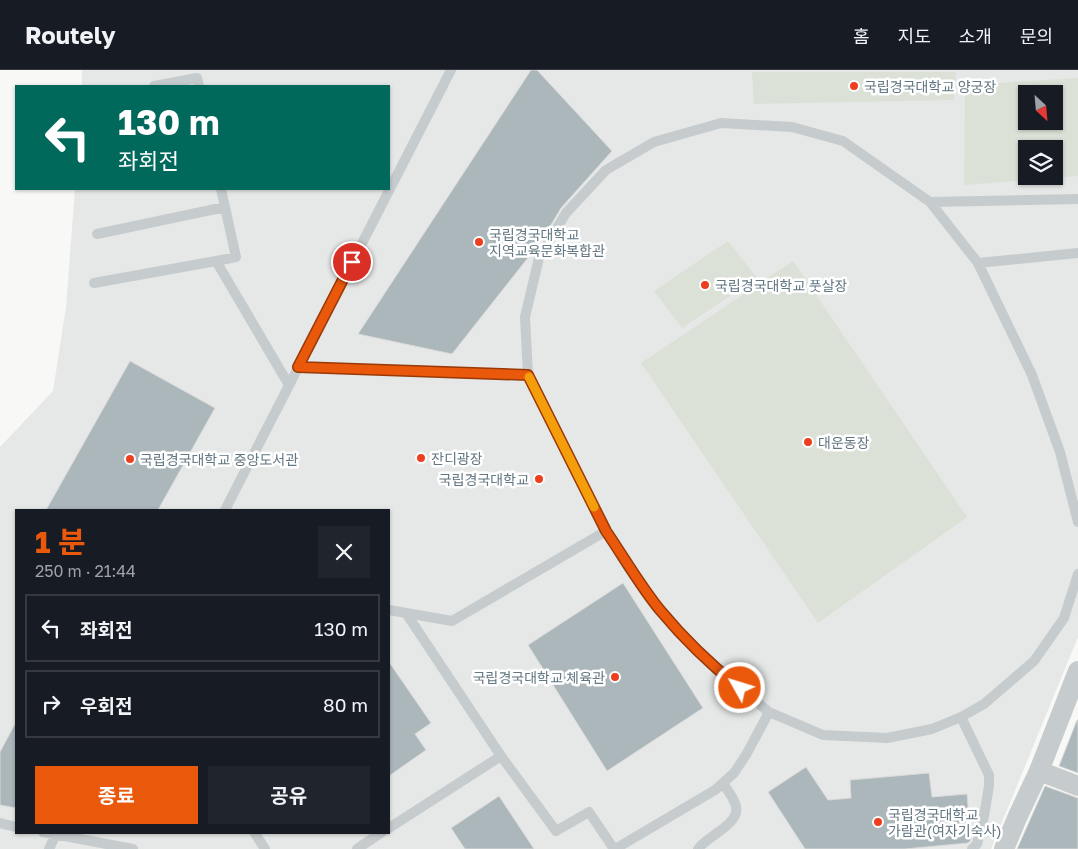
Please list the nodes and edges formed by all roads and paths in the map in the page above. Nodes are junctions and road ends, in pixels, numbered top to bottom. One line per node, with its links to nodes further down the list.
1 (450, 70): 4 (lane)
2 (159, 85): 3 (lane)
3 (199, 85)
4 (390, 187)
5 (222, 190): 9 (lane)
6 (389, 190): 15 (lane)
7 (1078, 199): 8 (lane)
8 (930, 202): 13 (lane); 16 (lane)
9 (225, 207): 10 (lane); 12 (lane)
10 (97, 234)
11 (1078, 254): 13 (lane)
12 (216, 261): 14 (lane); 17 (lane)
13 (978, 263): 19 (lane)
14 (94, 283)
15 (298, 367): 16 (lane); 17 (lane)
16 (528, 375): 20 (lane)
17 (289, 384): 18 (lane)
18 (226, 509)
19 (1078, 522)
20 (606, 531): 23 (lane); 25 (lane)
21 (1078, 574): 26 (lane)
22 (390, 610): 23 (lane)
23 (406, 613): 27 (lane)
24 (1078, 670): 28 (street)
25 (769, 712): 26 (lane); 29 (lane)
26 (962, 717): 43 (lane)
27 (501, 756): 33 (lane); 41 (lane)
28 (1039, 771): 30 (street); 44 (street)
29 (723, 783): 41 (lane); 42 (lane)
30 (1078, 786)
31 (0, 823): 32 (lane)
32 (15, 827)
33 (390, 827)
34 (56, 834): 37 (lane); 38 (lane)
35 (255, 834): 39 (lane)
36 (379, 834): 40 (lane)
37 (49, 849)
38 (133, 849)
39 (265, 849)
40 (357, 849)
41 (614, 849)
42 (698, 849)
43 (972, 849)
44 (1004, 849)

